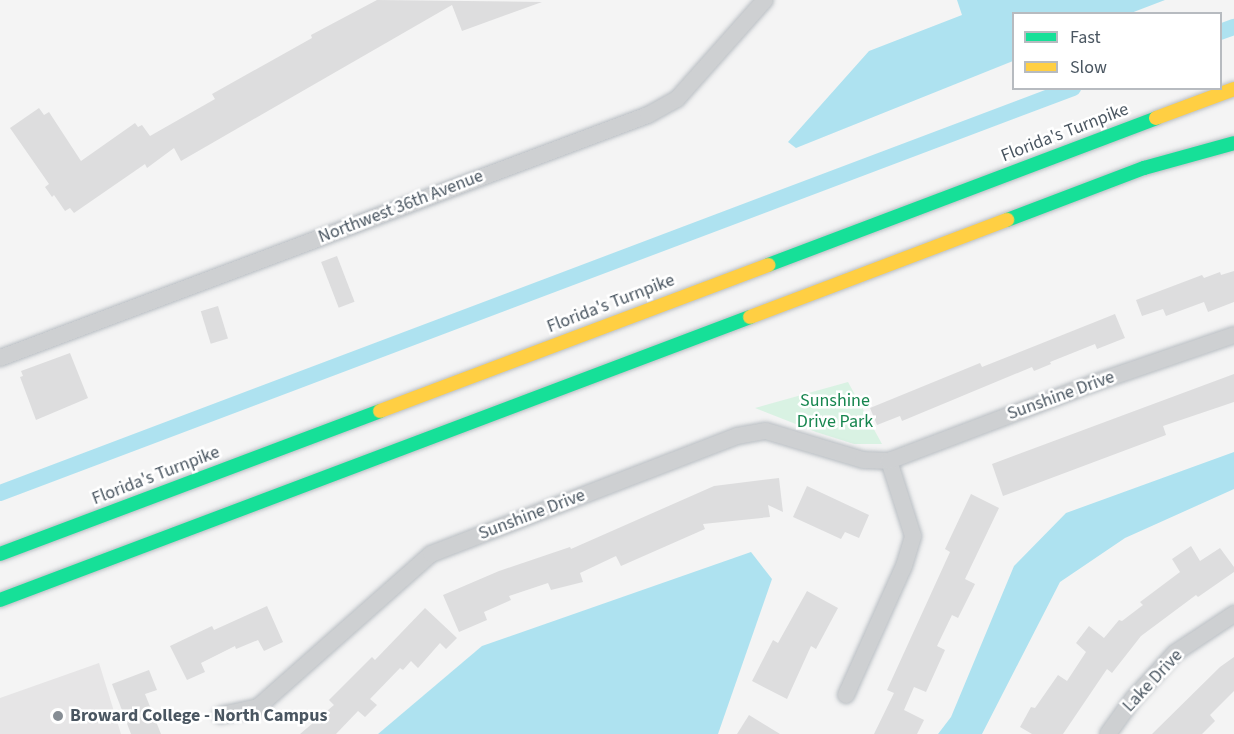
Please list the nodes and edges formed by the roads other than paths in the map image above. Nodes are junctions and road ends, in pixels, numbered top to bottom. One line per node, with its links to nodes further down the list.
1 (765, 0): 5 (street, Northwest 36th Avenue)
2 (1234, 89): 7 (highway, Florida's Turnpike)
3 (1234, 143): 8 (highway)
4 (1234, 335): 6 (street, Sunshine Drive)
5 (0, 358)
6 (889, 461): 10 (street); 11 (street, Sunshine Drive)
7 (0, 554)
8 (0, 600)
9 (1234, 614): 12 (street, Lake Drive)
10 (846, 695)
11 (221, 715)
12 (1108, 734)

